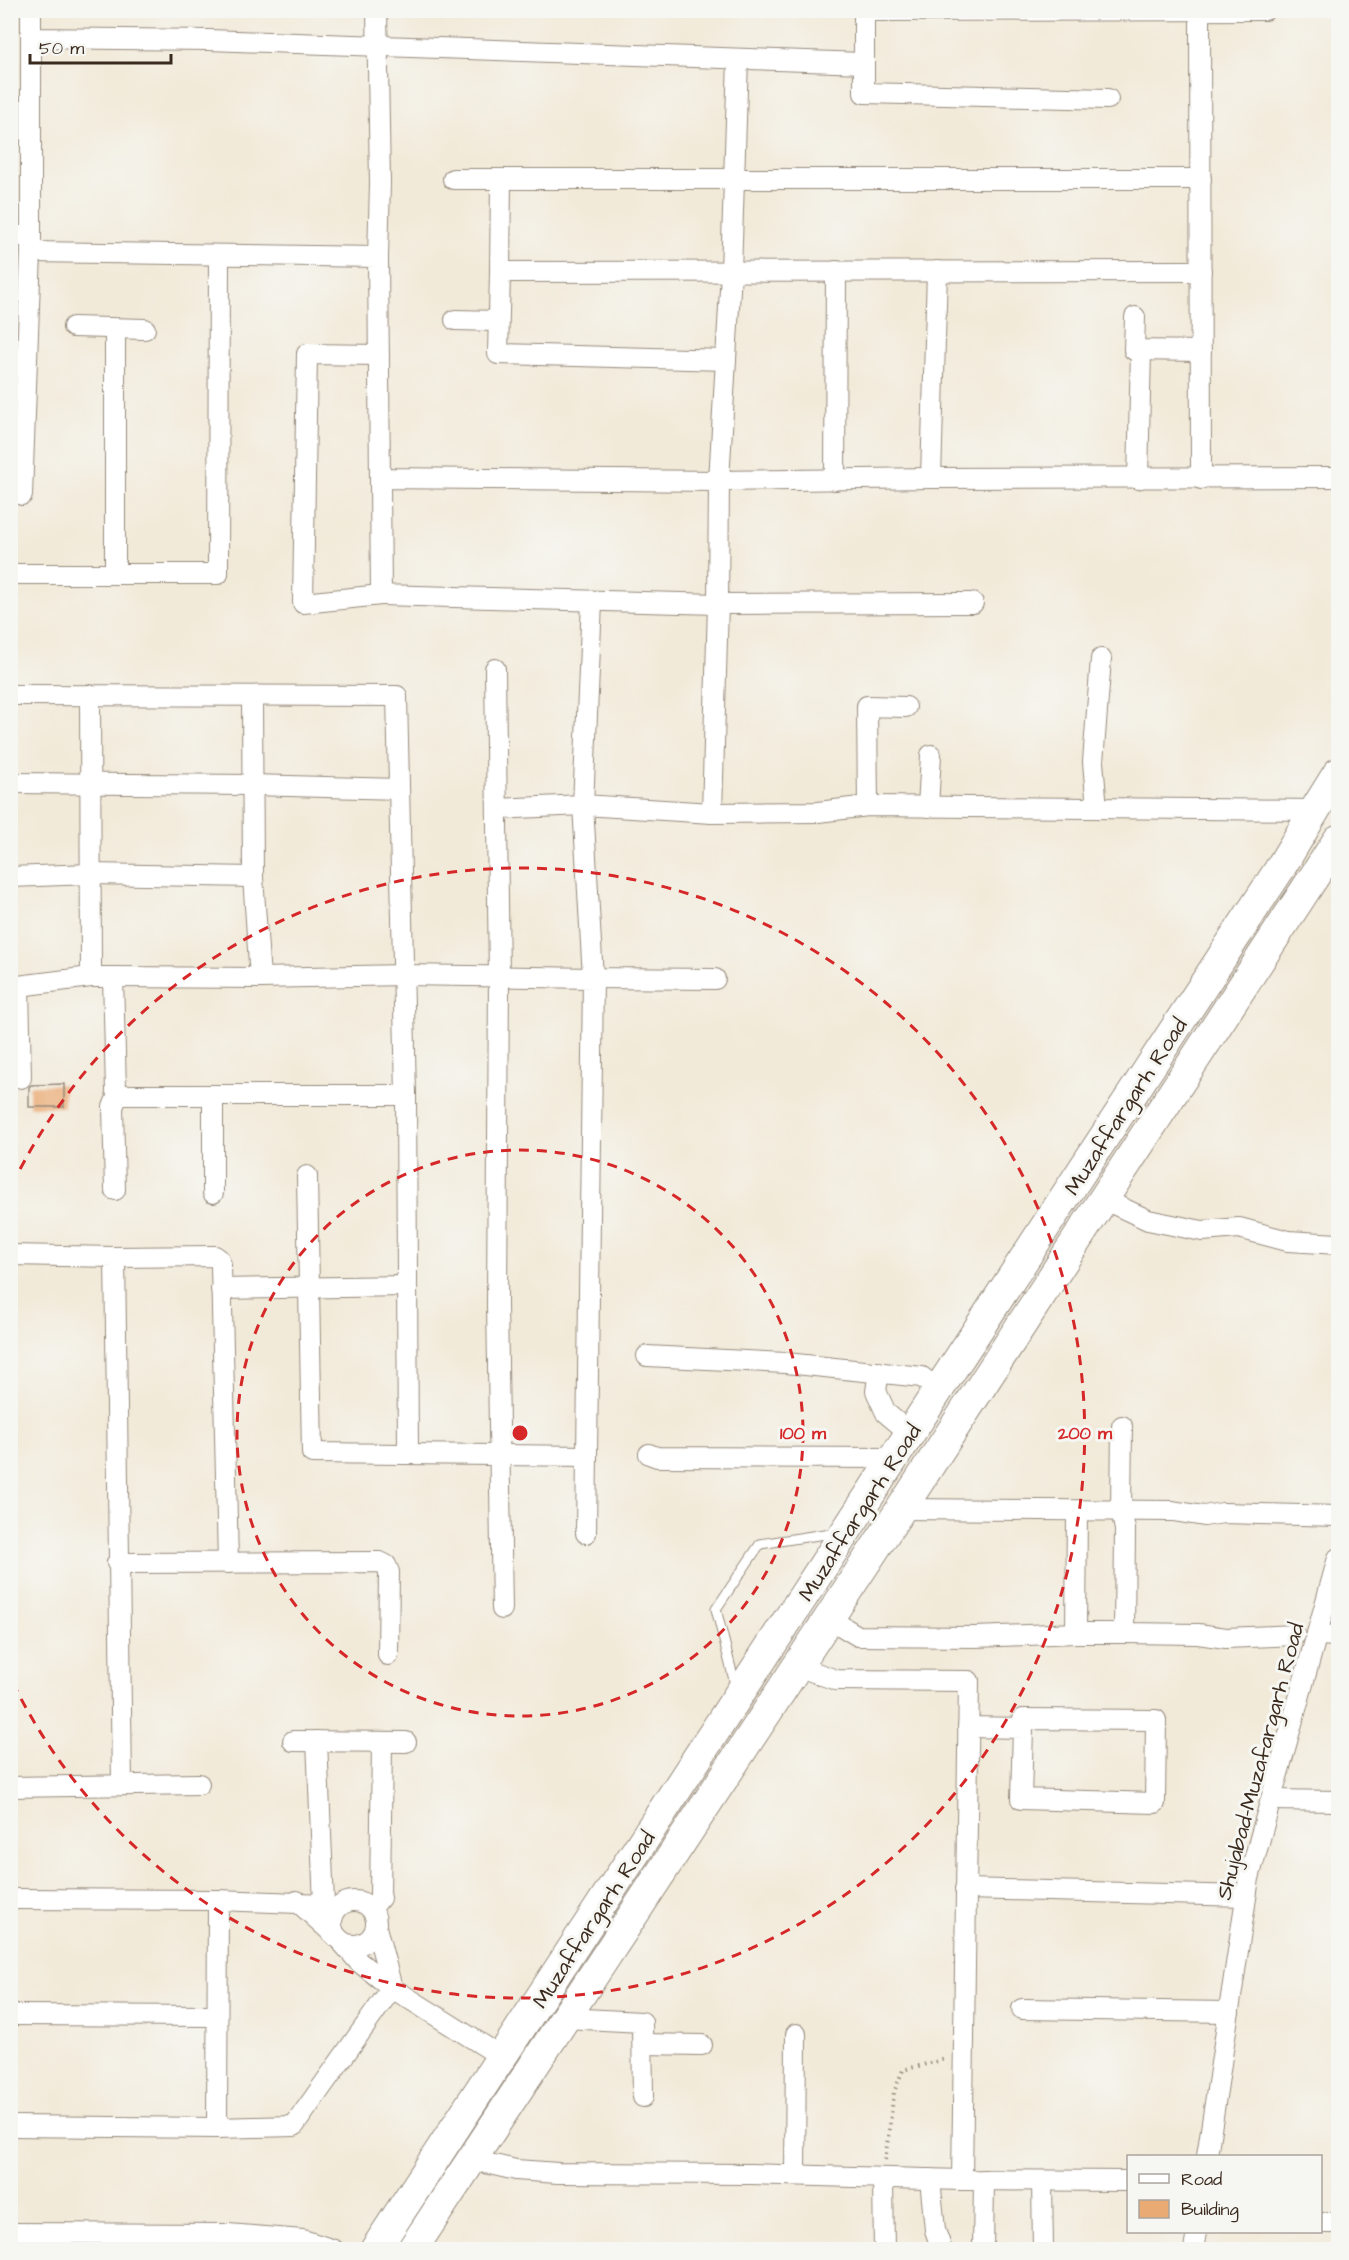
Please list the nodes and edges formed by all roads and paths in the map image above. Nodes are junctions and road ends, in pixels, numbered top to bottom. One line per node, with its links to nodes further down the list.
1 (31, 10): 6 (street)
2 (377, 10): 7 (street)
3 (1265, 10): 5 (street)
4 (1056, 11): 5 (street); 9 (street)
5 (1200, 12): 14 (street)
6 (31, 38): 7 (street); 16 (street)
7 (378, 46): 8 (street); 18 (street)
8 (738, 59): 9 (street); 13 (street)
9 (864, 63): 10 (street)
10 (1108, 99)
11 (453, 179): 12 (street)
12 (501, 179): 13 (street); 22 (street)
13 (734, 179): 14 (street); 23 (street)
14 (1200, 179): 21 (street)
15 (10, 236): 16 (street)
16 (31, 244): 17 (street); 30 (street)
17 (219, 255): 18 (street); 44 (street)
18 (378, 257): 33 (street)
19 (836, 271): 20 (street); 23 (street); 40 (street)
20 (937, 271): 21 (street); 37 (street)
21 (1201, 271): 32 (street)
22 (500, 272): 23 (street); 26 (street)
23 (731, 272): 34 (street)
24 (1135, 316): 31 (street)
25 (455, 320): 26 (street)
26 (498, 321): 34 (street)
27 (73, 327): 29 (street)
28 (145, 329): 29 (street)
29 (115, 330): 44 (street)
30 (18, 349): 42 (street)
31 (1142, 350): 32 (street); 38 (street)
32 (1201, 351): 39 (street)
33 (379, 355): 36 (street); 45 (street)
34 (726, 360): 41 (street)
35 (1338, 477): 39 (street)
36 (380, 478): 41 (street); 45 (street)
37 (931, 478): 38 (street); 40 (street)
38 (1138, 479): 39 (street)
39 (1201, 479)
40 (835, 480): 41 (street)
41 (719, 481): 48 (street)
42 (22, 495)
43 (10, 574): 44 (street)
44 (115, 574)
45 (381, 595): 46 (street)
46 (592, 602): 48 (street); 61 (street)
47 (973, 603): 48 (street)
48 (718, 604): 67 (street)
49 (1101, 659): 64 (street)
50 (495, 669): 65 (street)
51 (10, 695): 52 (street)
52 (90, 695): 53 (street); 58 (street)
53 (252, 696): 59 (street); 60 (street)
54 (906, 706): 62 (street)
55 (931, 755): 63 (street)
56 (1338, 773): 66 (main road, Muzaffargarh Road)
57 (10, 783): 58 (street)
58 (89, 785): 59 (street); 69 (street)
59 (252, 785): 60 (street); 71 (street)
60 (399, 789): 72 (street)
61 (583, 805): 65 (street); 67 (street); 77 (street)
62 (868, 806): 63 (street); 67 (street)
63 (928, 807): 64 (street)
64 (1098, 808): 66 (street)
65 (498, 809): 76 (street)
66 (1315, 810): 96 (main road, Muzaffargarh Road)
67 (712, 813)
68 (1338, 840): 87 (main road, Muzaffargarh Road)
69 (91, 874): 70 (street); 71 (street); 73 (street)
70 (10, 877)
71 (253, 877): 75 (street)
72 (404, 975): 75 (street); 76 (street); 82 (street)
73 (91, 977): 74 (street); 79 (street)
74 (113, 977): 75 (street); 81 (street)
75 (260, 978)
76 (499, 978): 77 (street); 100 (street)
77 (592, 978): 78 (street); 102 (street)
78 (715, 979)
79 (15, 987): 80 (street)
80 (21, 1078)
81 (118, 1095): 83 (street); 85 (street)
82 (406, 1095): 83 (street); 91 (street)
83 (213, 1096): 86 (street)
84 (307, 1176): 92 (street)
85 (115, 1190)
86 (213, 1193)
87 (1103, 1199): 88 (street); 103 (main road, Muzaffargarh Road)
88 (1338, 1244)
89 (10, 1255): 90 (street)
90 (115, 1257): 93 (street); 110 (street)
91 (407, 1286): 92 (street); 99 (street)
92 (308, 1287): 93 (street); 99 (street)
93 (221, 1289): 111 (street)
94 (647, 1356): 95 (street)
95 (879, 1372): 96 (street); 98 (street)
96 (939, 1391): 98 (main road, Muzaffargarh Road)
97 (1122, 1426): 105 (street)
98 (903, 1446): 101 (street); 107 (main road, Muzaffargarh Road)
99 (408, 1454): 100 (street)
100 (500, 1454): 102 (street); 112 (street)
101 (649, 1454)
102 (587, 1456): 108 (street)
103 (901, 1509): 104 (street); 113 (main road, Muzaffargarh Road)
104 (1077, 1510): 105 (street); 114 (street)
105 (1121, 1511): 106 (street); 115 (street)
106 (1338, 1516)
107 (847, 1530): 121 (main road, Muzaffargarh Road); 121 (lane)
108 (586, 1533)
109 (1338, 1558): 117 (street, Shujabad-Muzafargarh Road)
110 (117, 1563): 111 (street); 128 (street)
111 (228, 1563): 119 (street)
112 (502, 1609)
113 (828, 1618): 114 (street); 120 (main road, Muzaffargarh Road)
114 (1076, 1633): 115 (street)
115 (1124, 1633): 116 (street)
116 (1295, 1635)
117 (1317, 1635): 118 (street); 131 (street, Shujabad-Muzafargarh Road)
118 (1338, 1636)
119 (388, 1654)
120 (796, 1666): 122 (street); 146 (main road, Muzaffargarh Road)
121 (738, 1696): 151 (main road, Muzaffargarh Road)
122 (968, 1727): 123 (street); 133 (street)
123 (1023, 1728): 123 (street)
124 (293, 1741): 125 (street)
125 (317, 1741): 126 (street); 138 (street)
126 (381, 1742): 127 (street); 139 (street)
127 (406, 1742)
128 (122, 1784): 129 (street); 130 (street)
129 (199, 1784)
130 (10, 1787)
131 (1270, 1800): 132 (street); 134 (street, Shujabad-Muzafargarh Road)
132 (1338, 1801)
133 (965, 1889): 134 (street); 150 (street)
134 (1246, 1896): 143 (street, Shujabad-Muzafargarh Road)
135 (10, 1899): 136 (street)
136 (218, 1900): 137 (street); 145 (street)
137 (297, 1902): 138 (street); 140 (street)
138 (333, 1904): 139 (street); 140 (street)
139 (373, 1918): 140 (street); 141 (street)
140 (340, 1940): 141 (street)
141 (392, 1988): 151 (street); 154 (street)
142 (1022, 2009): 143 (street)
143 (1229, 2012): 155 (street, Shujabad-Muzafargarh Road)
144 (10, 2015): 145 (street)
145 (217, 2016): 154 (street)
146 (565, 2018): 148 (street); 156 (main road, Muzaffargarh Road)
147 (796, 2034): 157 (street)
148 (643, 2044): 149 (street); 152 (street)
149 (702, 2045)
150 (964, 2053): 158 (path); 160 (street)
151 (502, 2057): 169 (main road, Muzaffargarh Road)
152 (643, 2097)
153 (10, 2126): 154 (street)
154 (217, 2128)
155 (1207, 2155)
156 (472, 2160): 157 (street); 170 (main road, Muzaffargarh Road)
157 (795, 2175): 158 (street)
158 (883, 2178): 159 (street); 171 (street)
159 (930, 2179): 160 (street); 172 (street)
160 (962, 2180): 161 (street)
161 (984, 2180): 162 (street); 173 (street)
162 (1042, 2181): 163 (street); 174 (street)
163 (1127, 2181)
164 (1322, 2223): 165 (street)
165 (1338, 2223)
166 (10, 2233): 168 (street)
167 (1197, 2233): 175 (street)
168 (334, 2250)
169 (375, 2250)
170 (412, 2250)
171 (884, 2250)
172 (942, 2250)
173 (983, 2250)
174 (1043, 2250)
175 (1194, 2250)

